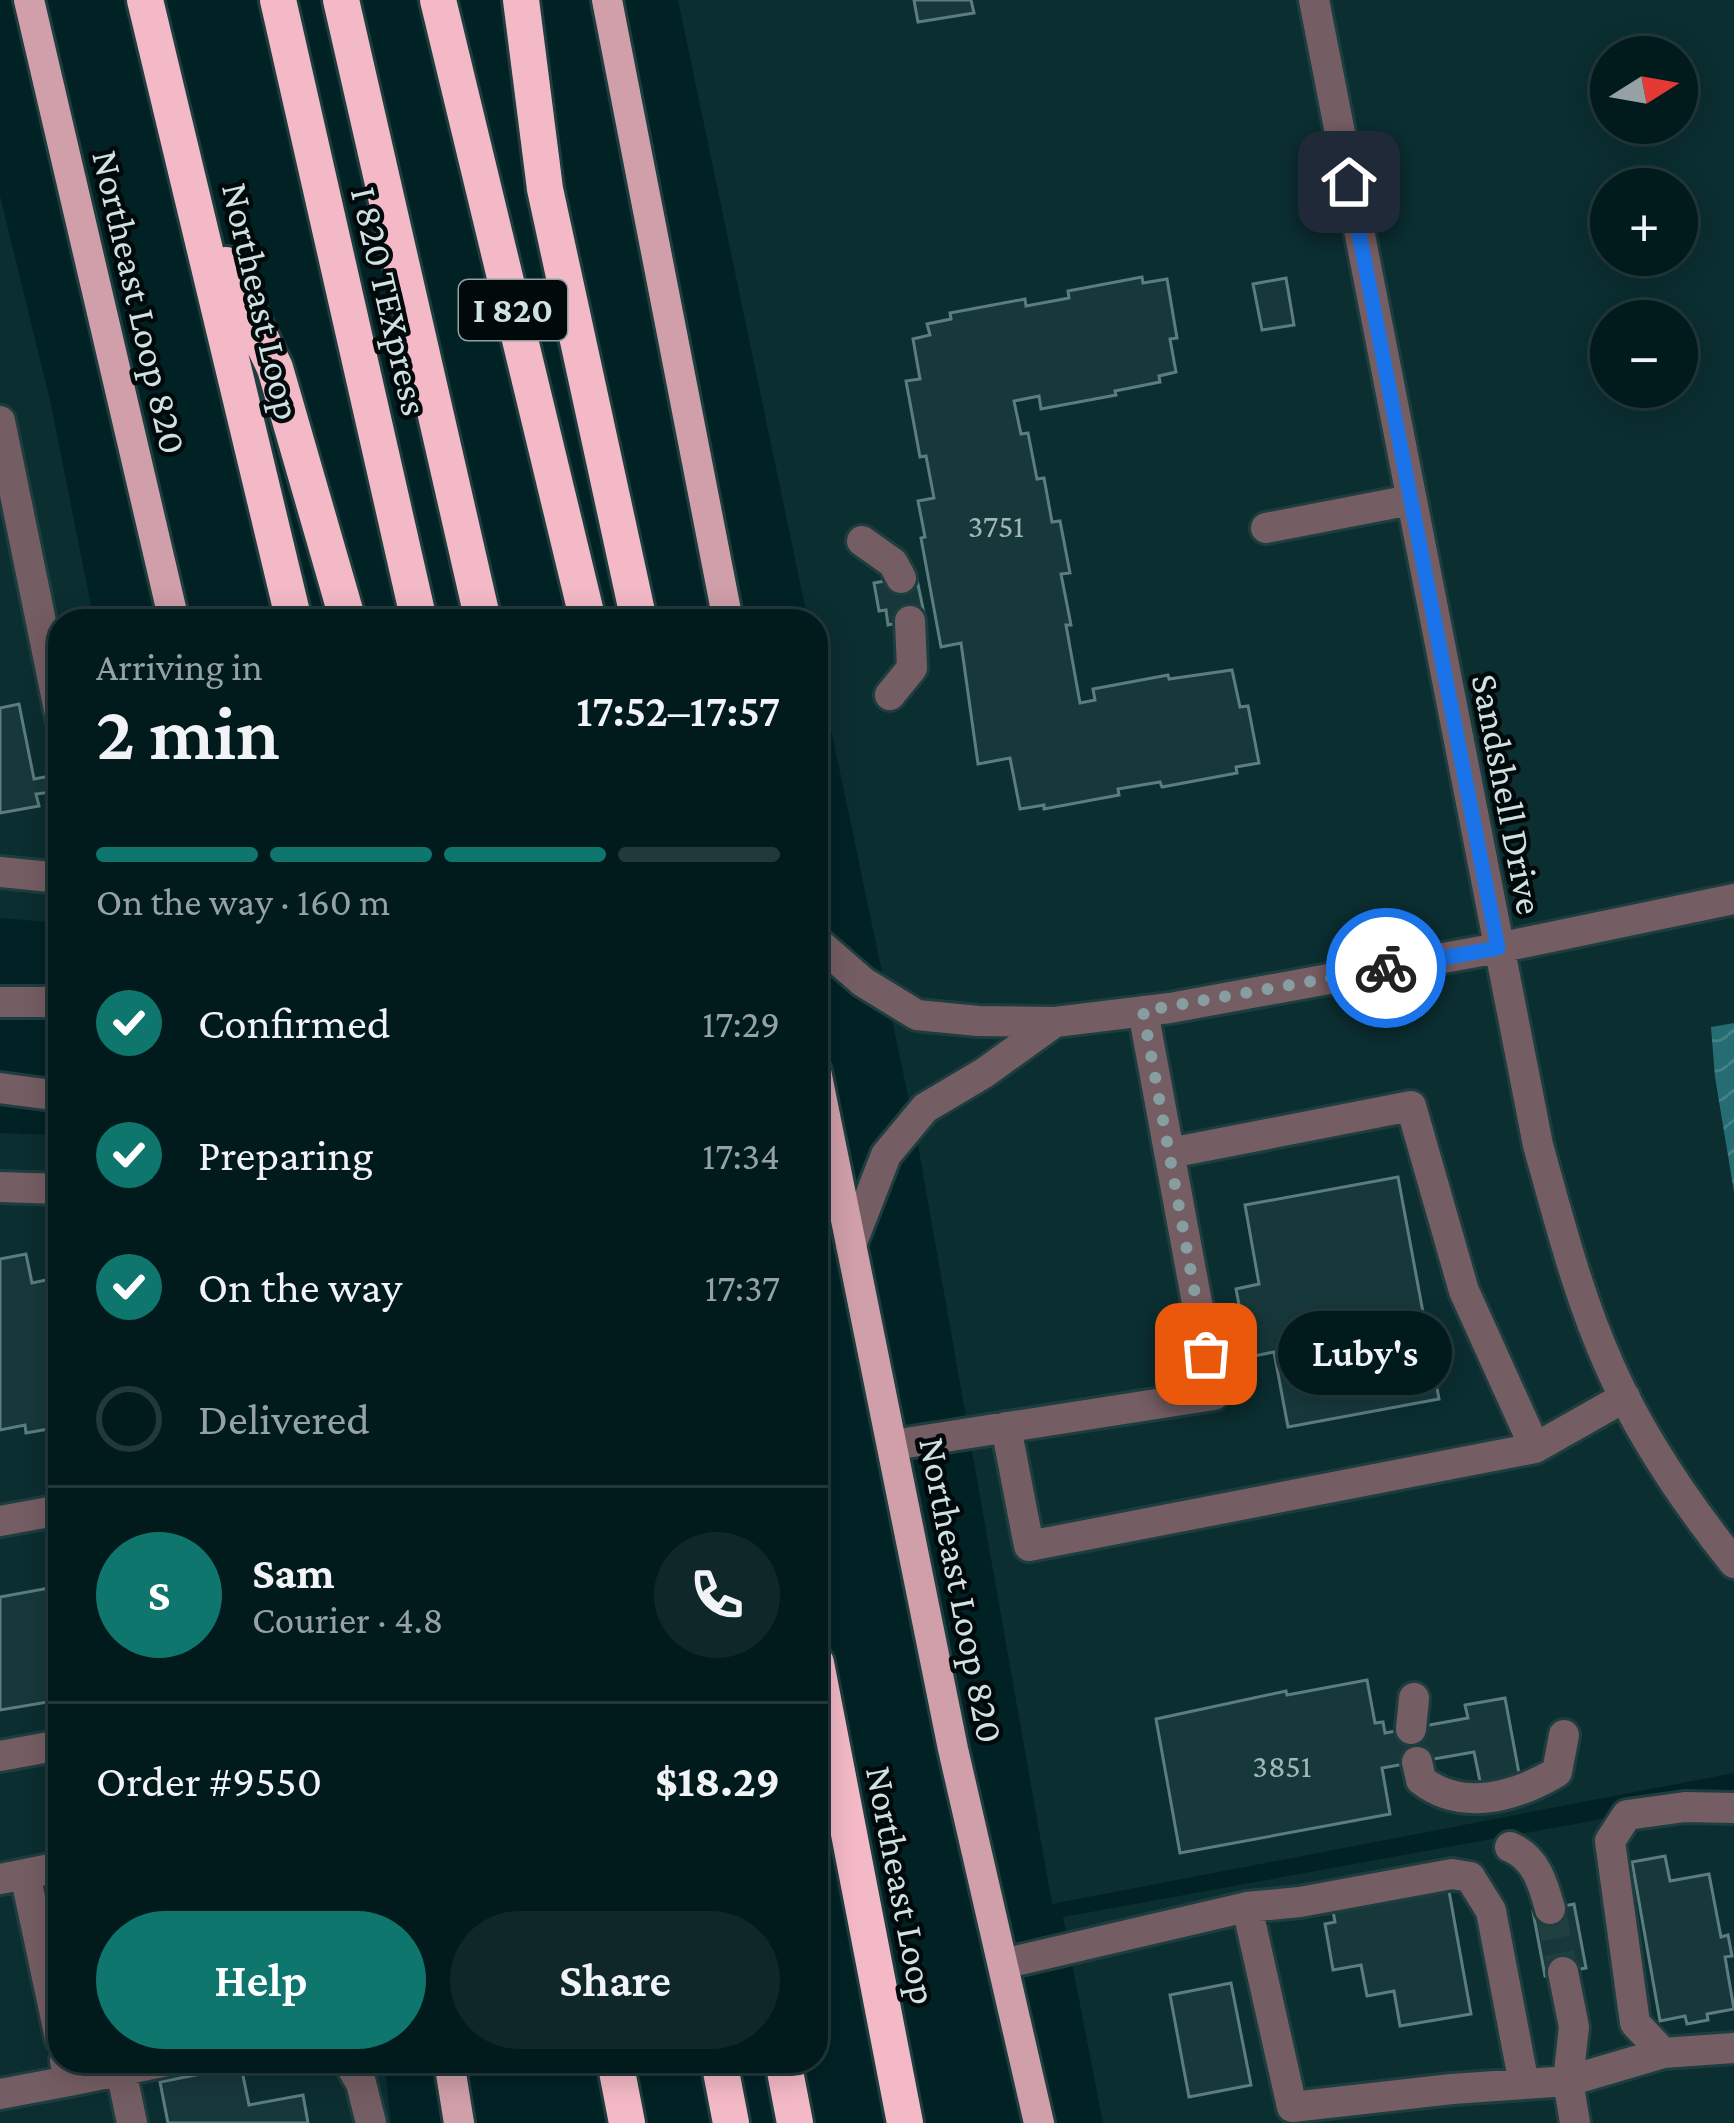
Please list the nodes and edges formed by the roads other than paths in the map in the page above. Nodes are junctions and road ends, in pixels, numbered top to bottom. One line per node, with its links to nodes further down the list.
1 (29, 0): 15 (main road, Northeast Loop 820)
2 (146, 0): 9 (highway, Northeast Loop)
3 (278, 0): 18 (highway, I 820 TEXpress)
4 (341, 0): 19 (highway, I 820 TEXpress)
5 (438, 0): 20 (highway, I 820)
6 (521, 0): 21 (highway)
7 (607, 0): 22 (main road)
8 (1314, 0): 11 (street, Sandshell Drive)
9 (194, 197): 16 (highway, Northeast Loop); 17 (highway)
10 (0, 421): 24 (street)
11 (1411, 500): 12 (street); 29 (street, Sandshell Drive)
12 (1266, 528)
13 (862, 541): 14 (street)
14 (901, 578)
15 (171, 609)
16 (291, 609)
17 (345, 609)
18 (416, 609)
19 (480, 609)
20 (585, 609)
21 (636, 609)
22 (726, 609)
23 (910, 621): 25 (street)
24 (48, 656)
25 (890, 695)
26 (0, 872): 27 (street)
27 (48, 877)
28 (1734, 899): 29 (street)
29 (1498, 948): 33 (street); 42 (street, Sandshell Drive)
30 (828, 951): 34 (street)
31 (0, 1002): 32 (street)
32 (48, 1002)
33 (1143, 1011): 34 (street); 38 (street)
34 (1054, 1022): 41 (street)
35 (0, 1088): 36 (street)
36 (48, 1094)
37 (828, 1130): 41 (main road, Northeast Loop 820)
38 (1170, 1153): 43 (street); 45 (street)
39 (0, 1186): 40 (street)
40 (48, 1188)
41 (851, 1244): 44 (main road, Northeast Loop 820)
42 (1625, 1396): 45 (street); 48 (street, Sandshell Drive)
43 (1006, 1427): 44 (street); 45 (street)
44 (893, 1445): 60 (main road, Northeast Loop 820)
45 (1535, 1448)
46 (48, 1512): 47 (street)
47 (0, 1522)
48 (1734, 1563)
49 (828, 1725): 81 (highway, Northeast Loop)
50 (1564, 1735): 53 (street)
51 (48, 1747): 52 (street)
52 (0, 1756)
53 (1417, 1762)
54 (1734, 1808): 64 (street)
55 (1510, 1846): 59 (street)
56 (48, 1869): 57 (street)
57 (13, 1876): 62 (street)
58 (1247, 1907): 60 (street); 73 (street); 73 (street)
59 (1550, 1909)
60 (1003, 1964): 82 (main road, Northeast Loop 820)
61 (1563, 1972): 72 (street)
62 (48, 1997)
63 (1734, 2048): 64 (street)
64 (1664, 2053): 72 (street)
65 (61, 2073): 74 (street)
66 (123, 2073): 75 (street)
67 (355, 2073): 76 (street)
68 (450, 2073): 77 (main road)
69 (617, 2073): 78 (highway)
70 (721, 2073): 79 (highway)
71 (785, 2073): 80 (highway)
72 (1568, 2081): 73 (street); 83 (street)
73 (1524, 2084)
74 (0, 2094)
75 (132, 2123)
76 (371, 2123)
77 (459, 2123)
78 (627, 2123)
79 (731, 2123)
80 (795, 2123)
81 (905, 2123)
82 (1039, 2123)
83 (1575, 2123)

